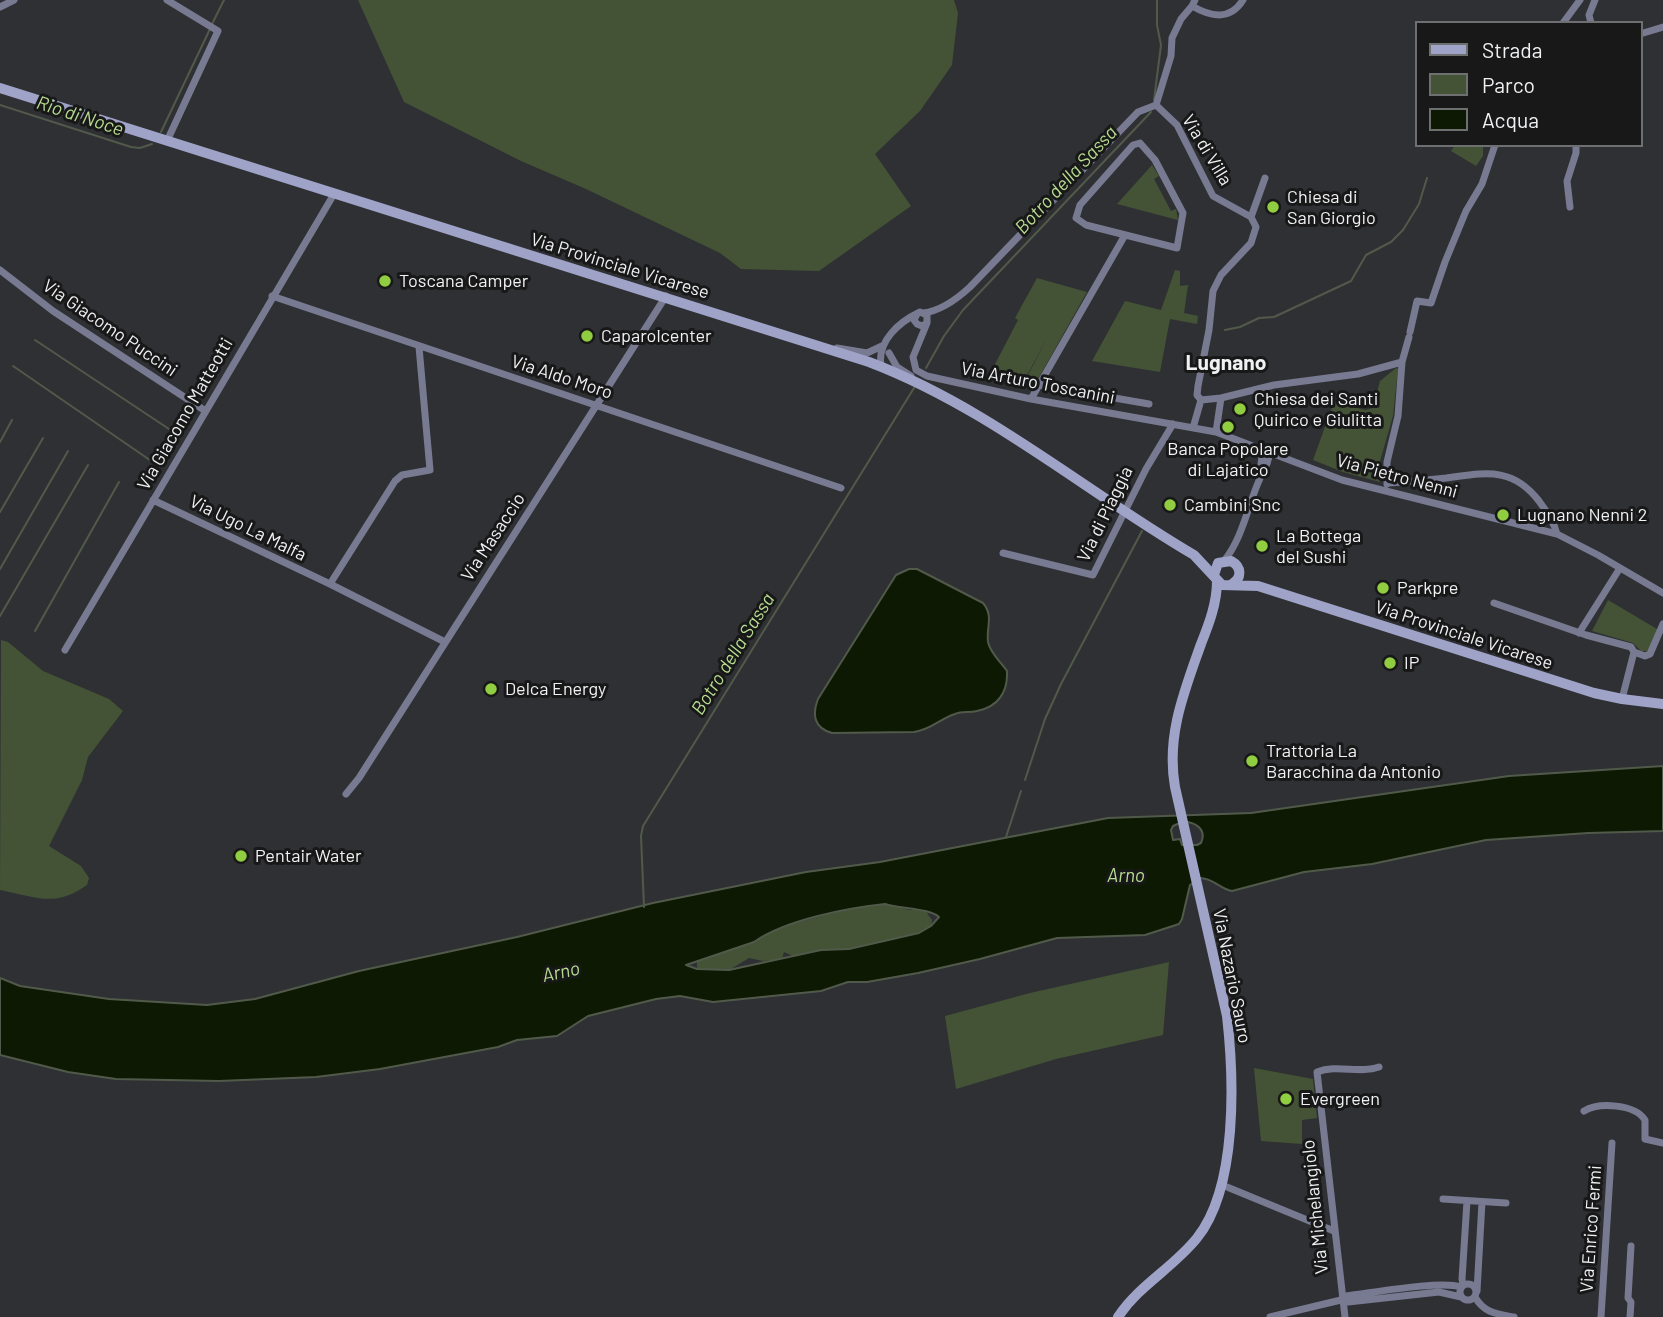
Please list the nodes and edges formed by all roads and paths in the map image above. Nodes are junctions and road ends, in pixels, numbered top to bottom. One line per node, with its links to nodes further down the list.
1 (14, 0): 7 (street)
2 (167, 0): 14 (street)
3 (1243, 0): 6 (street)
4 (1580, 0): 8 (street)
5 (1595, 0): 9 (street)
6 (1193, 3): 13 (street)
7 (0, 7)
8 (1564, 21)
9 (1590, 21)
10 (1663, 27): 11 (street)
11 (1642, 33)
12 (0, 88): 14 (main road, Via Provinciale Vicarese)
13 (1156, 105): 20 (street, Via di Villa); 25 (street)
14 (167, 141): 18 (main road, Via Provinciale Vicarese)
15 (1495, 147): 34 (street)
16 (1576, 147): 19 (street)
17 (1265, 178): 20 (street)
18 (334, 194): 23 (street, Via Giacomo Matteotti); 24 (main road, Via Provinciale Vicarese)
19 (1570, 207)
20 (1251, 217): 40 (street)
21 (1125, 235): 21 (street); 36 (street)
22 (0, 270): 43 (street, Via Giacomo Puccini)
23 (272, 296): 31 (street, Via Aldo Moro); 43 (street, Via Giacomo Matteotti)
24 (666, 296): 32 (main road, Via Provinciale Vicarese); 42 (street, Via Masaccio)
25 (924, 317): 26 (street); 27 (street); 29 (street)
26 (904, 320): 27 (street); 28 (street)
27 (916, 324): 29 (street)
28 (894, 332): 30 (street); 33 (street)
29 (921, 335): 39 (street, Via Arturo Toscanini)
30 (885, 343): 32 (street); 35 (street)
31 (419, 347): 42 (street, Via Aldo Moro); 64 (street)
32 (824, 347): 35 (main road, Via Provinciale Vicarese)
33 (889, 353): 35 (street); 37 (street)
34 (1402, 362): 38 (street); 51 (street)
35 (881, 366): 37 (main road, Via Provinciale Vicarese)
36 (1040, 385): 39 (street); 41 (street)
37 (927, 386): 55 (main road, Via Provinciale Vicarese)
38 (1222, 398): 40 (street); 46 (street)
39 (1031, 399): 44 (street, Via Arturo Toscanini)
40 (1201, 400): 45 (street)
41 (1149, 404)
42 (596, 405): 52 (street, Via Aldo Moro); 72 (street, Via Masaccio)
43 (204, 410): 54 (street, Via Giacomo Matteotti)
44 (1173, 424): 45 (street, Via Arturo Toscanini); 55 (street, Via di Piaggia)
45 (1193, 428): 46 (street, Via Pietro Nenni)
46 (1216, 432): 47 (street, Via Pietro Nenni)
47 (1266, 450): 48 (street, Via Pietro Nenni); 49 (street); 50 (street)
48 (1282, 456): 49 (street); 53 (street, Via Pietro Nenni)
49 (1266, 466): 50 (street)
50 (1259, 481): 57 (street)
51 (1387, 483): 53 (street); 56 (street)
52 (841, 488)
53 (1383, 491): 56 (street, Via Pietro Nenni)
54 (153, 500): 64 (street, Via Ugo La Malfa); 73 (street, Via Giacomo Matteotti)
55 (1125, 511): 58 (street, Via di Piaggia); 59 (main road, Via Provinciale Vicarese)
56 (1557, 534): 61 (street, Via Pietro Nenni)
57 (1237, 541): 60 (street); 62 (street)
58 (1003, 553)
59 (1194, 555): 60 (main road, Via Provinciale Vicarese); 63 (main road, Via Provinciale Vicarese)
60 (1222, 561): 62 (main road); 63 (main road)
61 (1620, 568): 67 (street, Via Pietro Nenni); 71 (street)
62 (1238, 569): 65 (main road); 66 (main road, Via Provinciale Vicarese)
63 (1216, 578): 65 (main road); 69 (main road, Via Nazario Sauro)
64 (330, 584): 72 (street, Via Ugo La Malfa)
65 (1231, 585): 66 (main road, Via Provinciale Vicarese); 69 (main road, Via Nazario Sauro)
66 (1258, 586): 75 (main road, Via Provinciale Vicarese)
67 (1663, 593)
68 (1494, 603): 71 (street)
69 (1213, 610): 94 (main road, Via Nazario Sauro)
70 (1662, 626): 74 (street)
71 (1579, 633): 74 (street)
72 (445, 642): 77 (street, Via Masaccio)
73 (65, 650)
74 (1634, 652): 75 (street)
75 (1622, 699): 76 (main road, Via Provinciale Vicarese)
76 (1663, 704)
77 (346, 794)
78 (1378, 1066): 87 (street, Via Michelangiolo)
79 (1584, 1111): 81 (street)
80 (1612, 1143): 98 (street, Via Enrico Fermi)
81 (1663, 1143)
82 (1227, 1187): 87 (street)
83 (1443, 1199): 84 (street)
84 (1467, 1201): 85 (street); 89 (street)
85 (1482, 1202): 86 (street); 90 (street)
86 (1506, 1203)
87 (1334, 1231): 92 (street, Via Michelangiolo)
88 (1631, 1246): 99 (street)
89 (1462, 1286): 90 (street); 91 (street); 92 (street)
90 (1476, 1294): 91 (street); 97 (street)
91 (1461, 1297): 92 (street)
92 (1341, 1300): 93 (street); 96 (street, Via Michelangiolo)
93 (1282, 1315): 95 (street)
94 (1118, 1317)
95 (1270, 1317)
96 (1345, 1317)
97 (1514, 1317)
98 (1601, 1317)
99 (1630, 1317)

